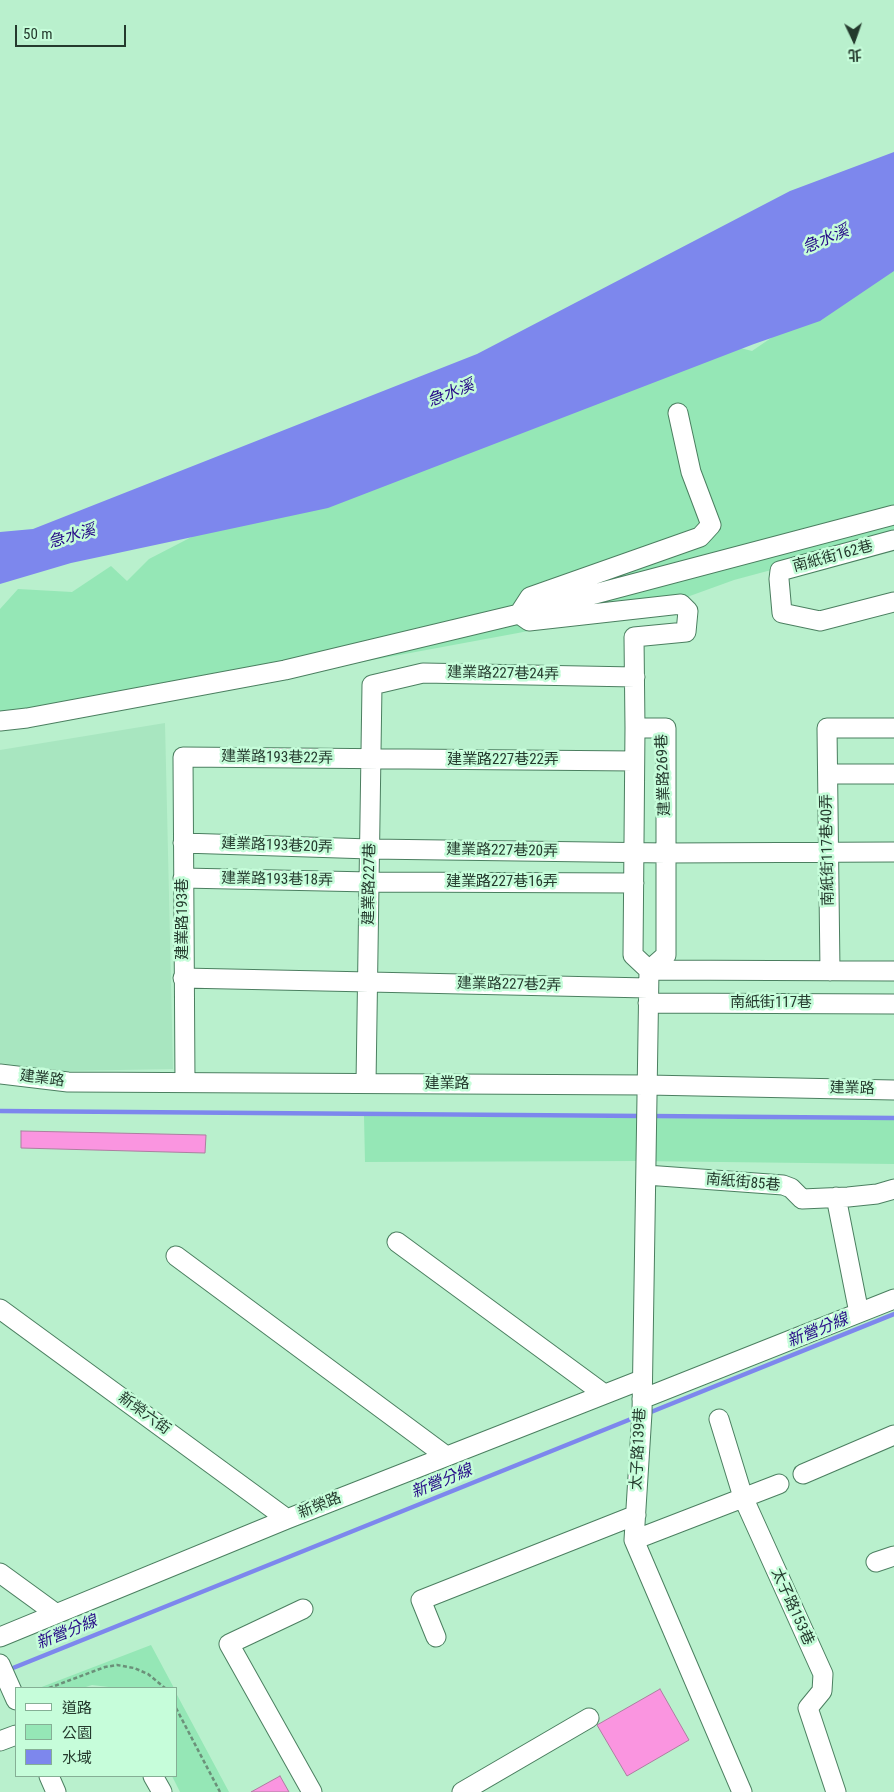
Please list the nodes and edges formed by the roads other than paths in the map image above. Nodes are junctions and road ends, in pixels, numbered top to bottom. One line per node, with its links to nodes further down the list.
1 (678, 414): 5 (street)
2 (894, 515): 5 (street)
3 (894, 540): 4 (street, 南紙街162巷)
4 (894, 602)
5 (520, 614): 6 (street); 8 (street)
6 (635, 677): 7 (street, 建業路227巷24弄); 9 (street)
7 (372, 684): 12 (street, 建業路227巷)
8 (0, 721)
9 (635, 728): 13 (street, 建業路269巷); 20 (street, 建業路269巷)
10 (894, 728): 14 (street, 南紙街117巷40弄)
11 (183, 756): 12 (street, 建業路193巷22弄); 16 (street, 建業路193巷)
12 (371, 759): 13 (street, 建業路227巷22弄); 17 (street, 建業路227巷)
13 (634, 761): 18 (street, 建業路269巷)
14 (828, 774): 15 (street); 21 (street, 南紙街117巷40弄)
15 (894, 774)
16 (184, 843): 17 (street, 建業路193巷20弄); 22 (street, 建業路193巷)
17 (370, 849): 18 (street, 建業路227巷20弄); 23 (street, 建業路227巷)
18 (634, 852): 20 (street, 建業路227巷20弄); 24 (street, 建業路269巷)
19 (894, 852): 21 (street, 建業路227巷20弄)
20 (666, 853): 21 (street, 建業路227巷20弄); 29 (street, 建業路269巷)
21 (829, 853): 25 (street, 南紙街117巷40弄)
22 (183, 878): 23 (street, 建業路193巷18弄); 27 (street, 建業路193巷)
23 (370, 882): 24 (street, 建業路227巷16弄); 28 (street, 建業路227巷)
24 (634, 883): 29 (street, 建業路269巷)
25 (830, 971): 26 (street); 29 (street)
26 (894, 971)
27 (184, 978): 28 (street, 建業路227巷2弄); 32 (street, 建業路193巷)
28 (369, 981): 29 (street, 建業路227巷2弄); 33 (street, 建業路227巷)
29 (649, 987): 30 (street, 南紙街117巷); 34 (street)
30 (894, 1004)
31 (0, 1074): 32 (street, 建業路)
32 (185, 1082): 33 (street, 建業路)
33 (366, 1083): 34 (street, 建業路)
34 (648, 1085): 35 (street, 建業路); 36 (street, 太子路139巷)
35 (894, 1090)
36 (646, 1175): 38 (street, 南紙街85巷); 44 (street, 太子路139巷)
37 (894, 1189): 38 (street, 南紙街85巷)
38 (836, 1197): 43 (street)
39 (397, 1242): 45 (street)
40 (176, 1256): 49 (street)
41 (894, 1299): 43 (street)
42 (0, 1309): 54 (street, 新榮六街)
43 (859, 1313): 46 (street)
44 (642, 1380): 45 (street, 新榮路); 46 (street, 太子路139巷)
45 (604, 1394): 49 (street, 新榮路)
46 (642, 1406): 53 (street, 太子路139巷)
47 (719, 1419): 52 (street, 太子路153巷)
48 (894, 1435): 50 (street)
49 (446, 1456): 54 (street, 新榮路)
50 (803, 1474)
51 (779, 1484): 52 (street)
52 (743, 1497): 55 (street); 75 (street, 太子路153巷)
53 (636, 1515): 55 (street, 太子路139巷); 62 (street)
54 (287, 1519): 60 (street, 新榮路)
55 (634, 1540): 74 (street, 太子路139巷)
56 (894, 1556): 57 (street)
57 (876, 1562)
58 (0, 1573): 60 (street)
59 (303, 1609): 72 (street)
60 (55, 1613): 61 (street, 新榮路)
61 (0, 1637)
62 (436, 1637)
63 (0, 1664): 64 (street)
64 (15, 1698)
65 (589, 1718): 73 (street)
66 (15, 1735): 67 (street)
67 (0, 1742)
68 (49, 1777): 70 (street)
69 (154, 1777): 71 (street)
70 (56, 1792)
71 (162, 1792)
72 (312, 1792)
73 (462, 1792)
74 (742, 1792)
75 (836, 1792)

